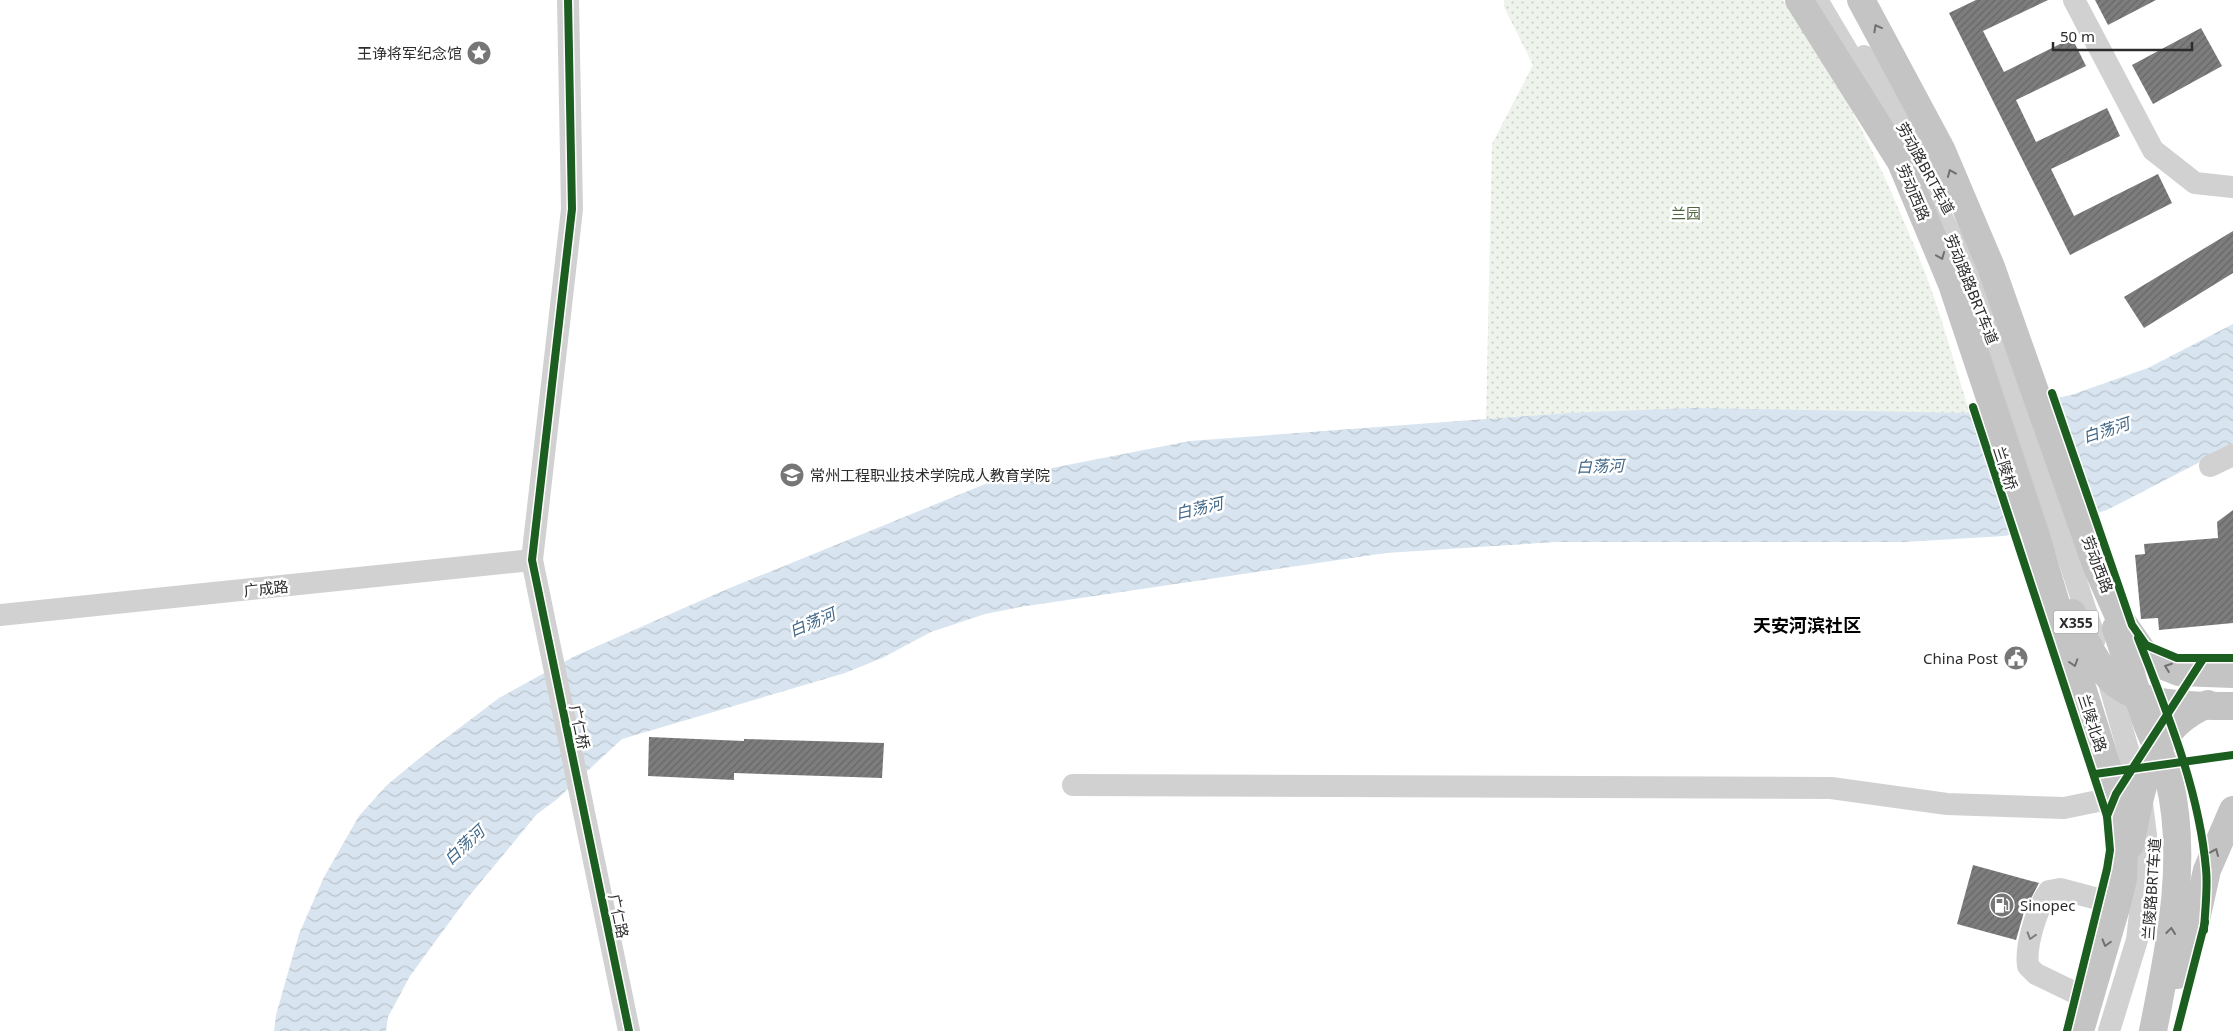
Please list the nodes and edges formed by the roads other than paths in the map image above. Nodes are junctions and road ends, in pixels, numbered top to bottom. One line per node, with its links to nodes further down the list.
1 (568, 0): 12 (street, 广仁桥)
2 (1799, 0): 8 (main road, 劳动西路, one-way to 8)
3 (1817, 0): 8 (street, 劳动路路BRT车道)
4 (1830, 0): 8 (street, 劳动路BRT车道)
5 (1861, 0): 8 (main road, one-way to 5)
6 (2074, 0): 7 (street)
7 (2233, 187)
8 (2017, 400): 11 (main road, 兰陵桥); 11 (main road)
9 (2233, 455): 10 (street)
10 (2210, 466)
11 (2062, 527): 13 (main road, 劳动西路); 16 (street); 16 (main road, X355); 22 (main road, 兰陵北路, one-way to 22)
12 (532, 560): 14 (street, 广成路); 23 (street, 广仁桥)
13 (2097, 567): 15 (main road, 劳动西路 / X355, one-way to 13); 16 (main road)
14 (0, 615)
15 (2233, 674)
16 (2122, 685): 18 (main road); 20 (main road); 22 (street)
17 (2233, 695): 18 (main road)
18 (2202, 706): 19 (main road); 20 (main road)
19 (2233, 706)
20 (2158, 747): 22 (main road); 31 (main road, one-way to 20)
21 (1073, 785): 22 (street)
22 (2134, 788): 25 (main road, 兰陵北路); 29 (street, 兰陵路BRT车道); 30 (street, 兰陵路BRT车道)
23 (582, 807): 27 (street, 广仁路)
24 (2233, 810): 32 (main road, one-way to 24)
25 (2120, 891): 26 (main road, 兰陵北路, one-way to 26); 26 (street, one-way to 26)
26 (2090, 1000): 28 (main road, 兰陵北路)
27 (629, 1031)
28 (2080, 1031)
29 (2109, 1031)
30 (2124, 1031)
31 (2153, 1031)
32 (2157, 1031)

